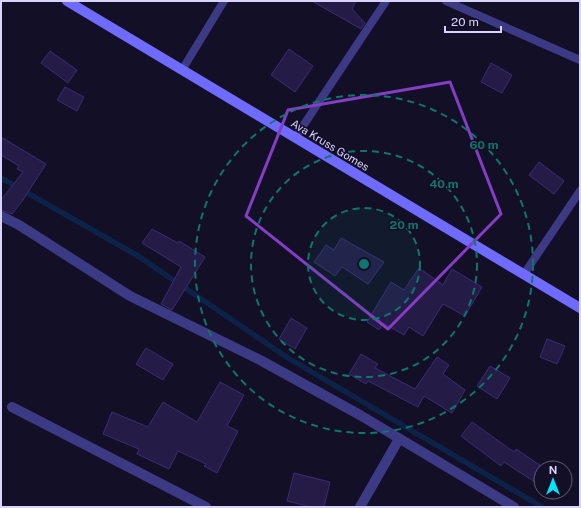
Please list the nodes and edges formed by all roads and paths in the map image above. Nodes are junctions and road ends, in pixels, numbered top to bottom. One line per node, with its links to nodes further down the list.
1 (68, 1): 6 (street, Ava Kruss Gomes)
2 (224, 1): 6 (lane)
3 (386, 1): 7 (lane)
4 (446, 1): 5 (lane)
5 (580, 60)
6 (182, 70): 7 (street, Ava Kruss Gomes)
7 (295, 138): 10 (street, Ava Kruss Gomes)
8 (580, 191): 10 (lane)
9 (1, 216): 13 (street)
10 (524, 274): 11 (street, Ava Kruss Gomes)
11 (580, 308)
12 (12, 408): 14 (street)
13 (399, 439): 15 (street); 16 (street)
14 (206, 507)
15 (360, 507)
16 (514, 507)

